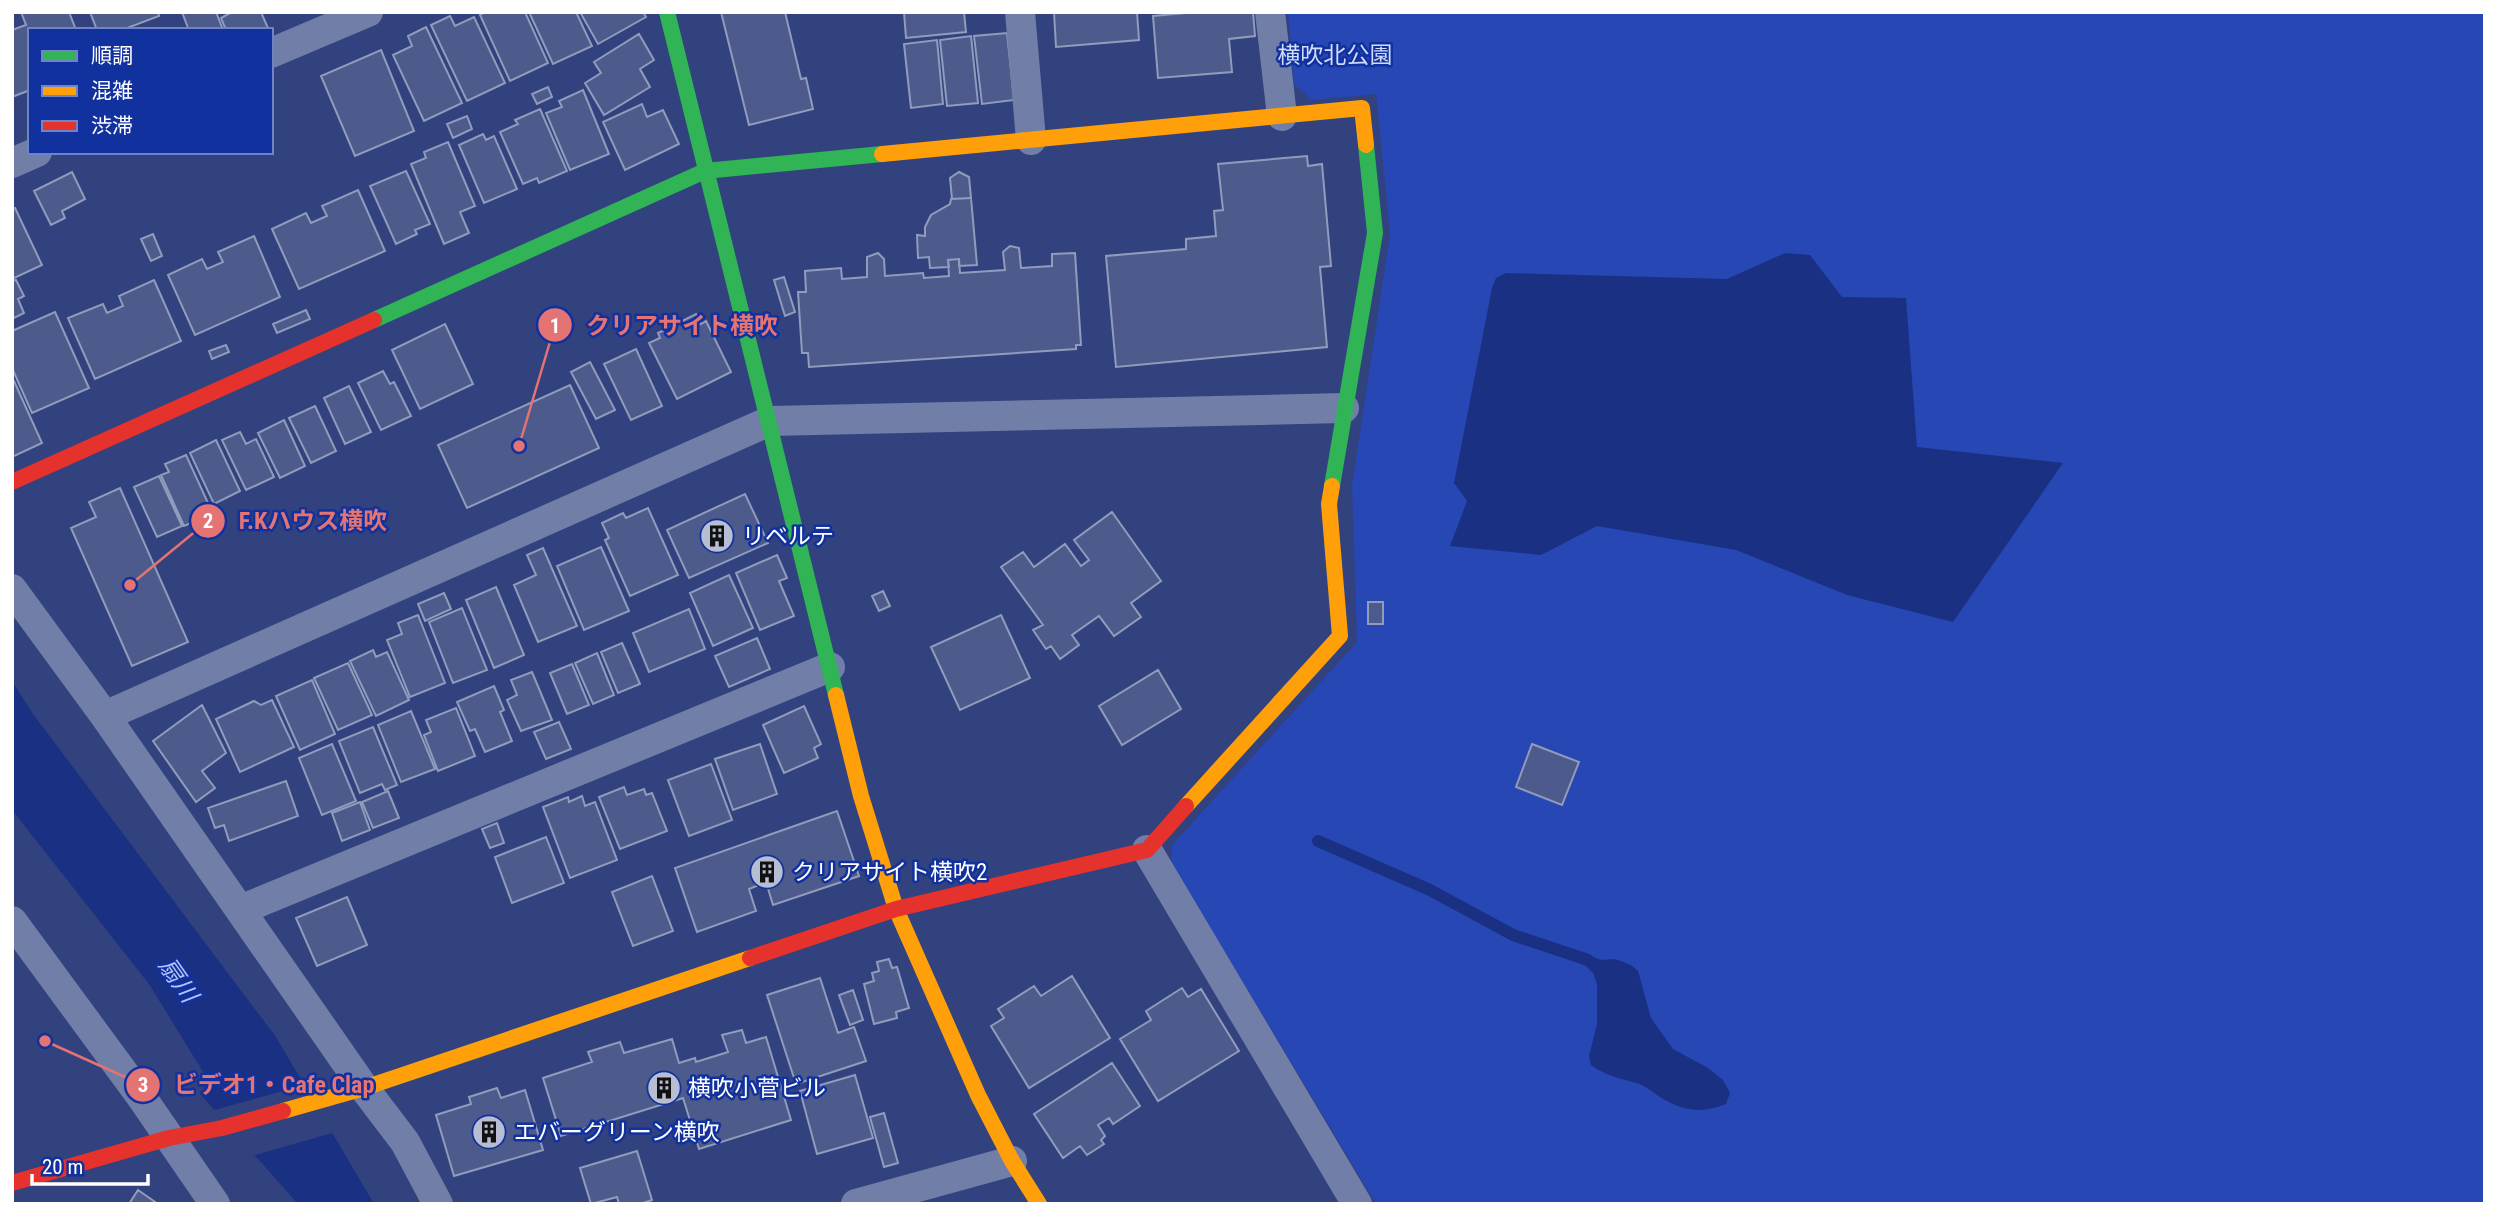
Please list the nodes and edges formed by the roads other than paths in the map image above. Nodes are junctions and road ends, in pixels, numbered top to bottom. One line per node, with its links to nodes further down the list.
1 (368, 12): 5 (street)
2 (667, 12): 10 (street)
3 (1020, 12): 7 (street)
4 (1270, 12): 6 (street)
5 (273, 52)
6 (1282, 116): 7 (street); 11 (street)
7 (1031, 140): 10 (street)
8 (32, 154): 9 (street)
9 (12, 163)
10 (705, 171): 12 (street); 13 (street)
11 (1344, 408): 12 (street); 17 (street)
12 (770, 421): 15 (street); 16 (street)
13 (12, 482)
14 (12, 589): 16 (street)
15 (830, 667): 18 (street); 19 (street)
16 (105, 716): 18 (street)
17 (1147, 850): 19 (street); 30 (street)
18 (240, 909): 22 (street)
19 (896, 909): 22 (street); 24 (street)
20 (12, 921): 21 (street)
21 (21, 950): 23 (street)
22 (364, 1088): 23 (street); 27 (street)
23 (169, 1138): 25 (street); 26 (street)
24 (1012, 1161): 28 (street); 29 (street)
25 (12, 1183)
26 (215, 1204)
27 (438, 1204)
28 (856, 1204)
29 (1039, 1204)
30 (1357, 1204)

